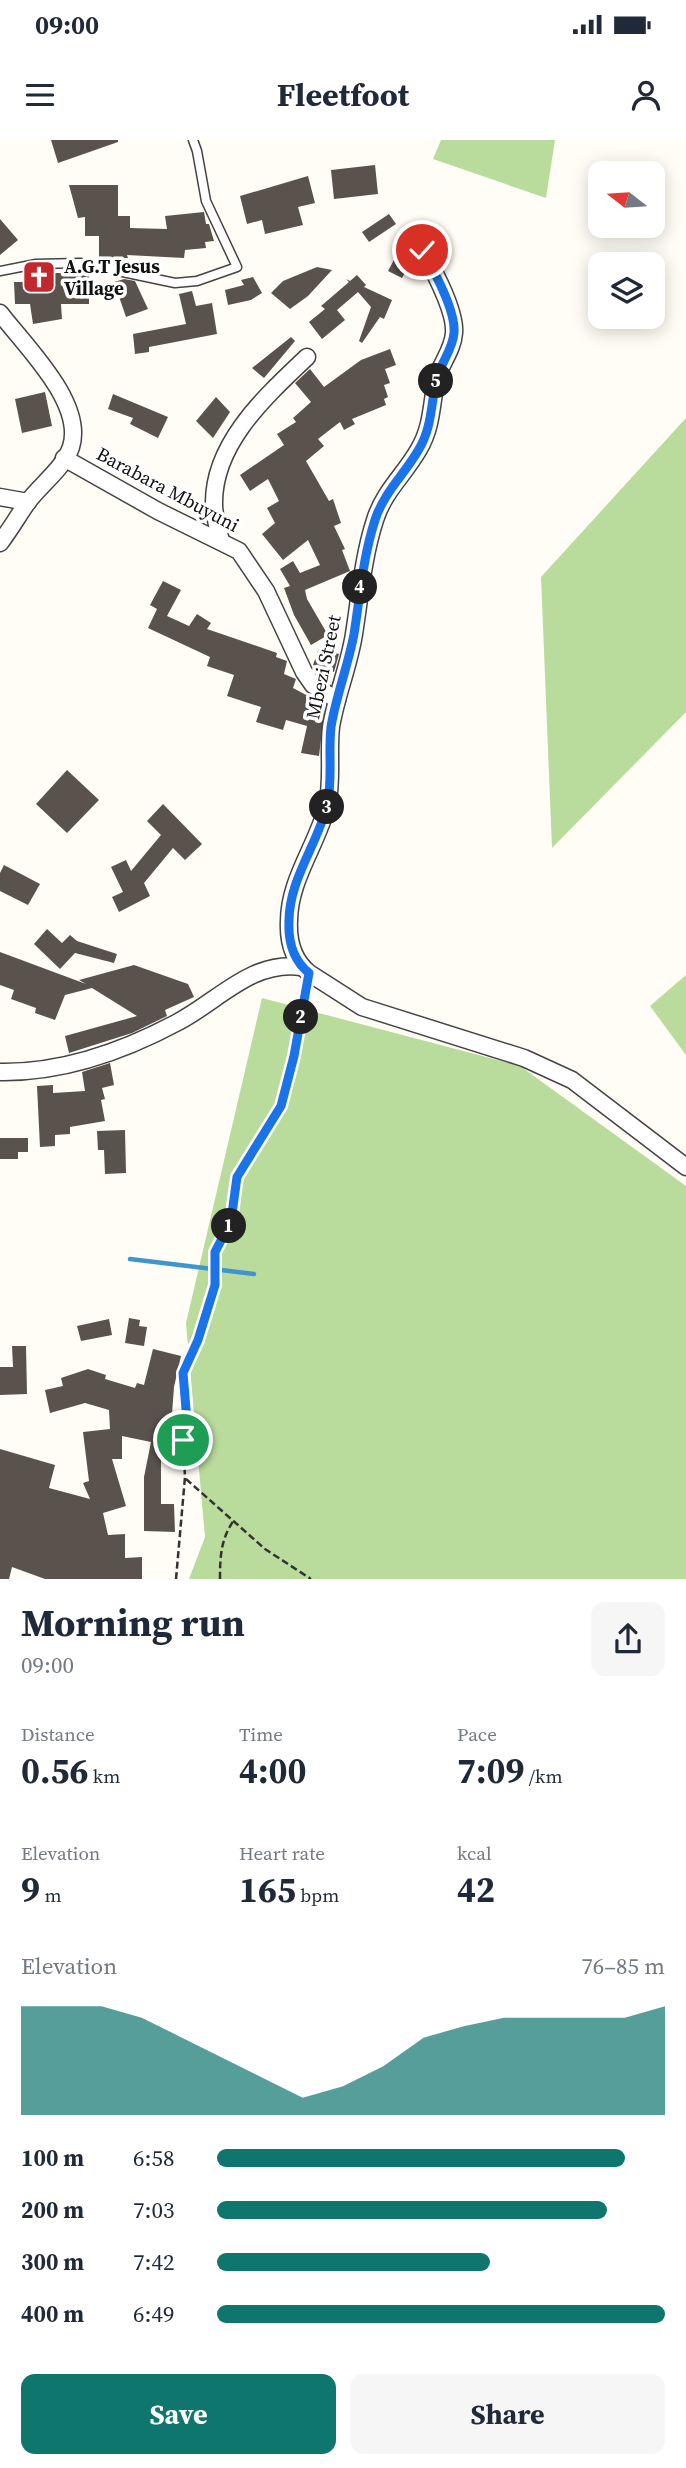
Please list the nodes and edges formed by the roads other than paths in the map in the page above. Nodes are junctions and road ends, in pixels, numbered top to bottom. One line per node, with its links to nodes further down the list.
1 (192, 140): 3 (lane)
2 (422, 250): 11 (street, Mbezi Street)
3 (0, 271)
4 (0, 313): 6 (street)
5 (307, 357): 9 (street)
6 (64, 458): 8 (street); 9 (street, Barabara Mbuyuni)
7 (0, 497): 8 (street)
8 (27, 502): 10 (street)
9 (221, 541): 11 (street, Barabara Mbuyuni)
10 (0, 543)
11 (337, 700): 12 (street, Mbezi Street)
12 (305, 970): 13 (street); 14 (street)
13 (0, 1072)
14 (686, 1167)

